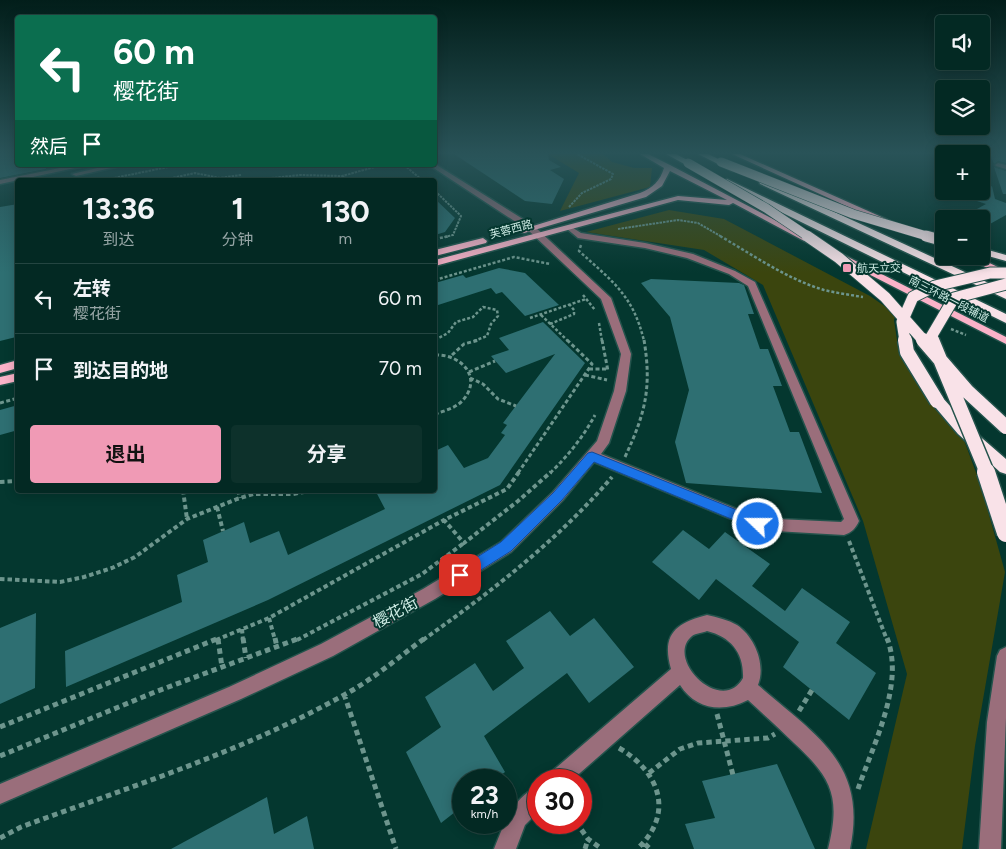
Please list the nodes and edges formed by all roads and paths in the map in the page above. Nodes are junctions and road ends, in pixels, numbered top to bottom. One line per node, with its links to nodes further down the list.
1 (438, 194): 19 (path)
2 (476, 194): 15 (street, 樱花街)
3 (584, 194): 13 (path)
4 (646, 194): 15 (main road, 芙蓉西路)
5 (719, 194): 12 (main road, 南三环路一段辅道)
6 (741, 194): 66 (highway, bridge)
7 (750, 194): 40 (highway, bridge)
8 (789, 194): 33 (highway, bridge)
9 (801, 194): 18 (highway, bridge)
10 (808, 194): 16 (highway, bridge)
11 (825, 194): 20 (main road)
12 (740, 205): 14 (main road, 芙蓉西路); 46 (main road, 南三环路一段辅道)
13 (568, 210)
14 (570, 228): 15 (main road, 芙蓉西路); 17 (street)
15 (534, 231): 23 (main road, 芙蓉西路); 26 (main road, 芙蓉西路); 67 (street, 樱花街)
16 (935, 232)
17 (585, 236): 34 (path); 68 (path); 79 (street)
18 (935, 238)
19 (437, 239)
20 (935, 242)
21 (990, 246): 22 (highway)
22 (1006, 250)
23 (437, 254)
24 (990, 254): 25 (highway)
25 (1006, 258)
26 (437, 262)
27 (987, 265): 29 (main road)
28 (558, 268): 30 (path)
29 (1006, 273): 69 (highway, bridge)
30 (437, 279)
31 (1006, 284): 81 (highway, bridge)
32 (582, 293): 35 (path)
33 (1006, 295)
34 (866, 298)
35 (586, 299): 36 (path); 38 (path)
36 (570, 305): 37 (path); 42 (path)
37 (541, 314): 39 (path); 42 (path)
38 (596, 314)
39 (530, 318)
40 (1006, 319)
41 (599, 320): 53 (path)
42 (550, 324): 52 (path)
43 (946, 327): 44 (path)
44 (973, 337)
45 (437, 339): 48 (path)
46 (1006, 341)
47 (437, 355): 48 (path)
48 (452, 355): 54 (path)
49 (496, 361): 54 (path)
50 (15, 365): 51 (main road)
51 (0, 369)
52 (589, 369): 53 (path); 55 (path)
53 (608, 369): 58 (path)
54 (469, 372): 57 (path)
55 (585, 375): 58 (path); 78 (path)
56 (15, 377): 59 (main road)
57 (470, 378): 63 (path); 65 (path)
58 (607, 380): 60 (path)
59 (0, 381)
60 (605, 387)
61 (15, 399): 62 (path)
62 (0, 403)
63 (516, 406)
64 (598, 408): 82 (path)
65 (437, 413)
66 (1006, 427)
67 (592, 456): 68 (street); 105 (street, 樱花街)
68 (620, 468): 79 (street); 94 (path)
69 (1006, 468)
70 (15, 481): 71 (path)
71 (0, 482)
72 (183, 493): 77 (path)
73 (239, 493): 75 (path)
74 (298, 493): 75 (path)
75 (240, 498): 76 (path)
76 (217, 507): 77 (path); 80 (path)
77 (187, 518): 83 (path)
78 (444, 520): 82 (path); 84 (path)
79 (844, 529): 104 (path)
80 (223, 531)
81 (1006, 532)
82 (464, 544): 87 (path)
83 (0, 579)
84 (269, 618): 85 (path); 87 (path)
85 (242, 629): 86 (path); 89 (path)
86 (218, 639): 90 (path); 97 (path)
87 (277, 647): 89 (path)
88 (1006, 656): 118 (street)
89 (246, 658): 90 (path)
90 (222, 667): 100 (path)
91 (681, 672): 92 (street); 95 (street); 99 (street)
92 (748, 688): 95 (street); 96 (street)
93 (812, 690): 96 (path)
94 (344, 694): 108 (path); 111 (path)
95 (714, 698): 98 (path)
96 (789, 726): 98 (path); 117 (street)
97 (0, 727)
98 (723, 742): 102 (path); 103 (path)
99 (590, 751): 101 (street); 102 (path)
100 (0, 756)
101 (570, 769)
102 (649, 773): 110 (path)
103 (733, 774)
104 (857, 790)
105 (0, 794)
106 (527, 808): 112 (street)
107 (584, 834): 109 (path)
108 (0, 838)
109 (588, 839): 113 (path); 114 (path)
110 (645, 844): 115 (path); 116 (path)
111 (396, 849)
112 (505, 849)
113 (586, 849)
114 (602, 849)
115 (637, 849)
116 (650, 849)
117 (839, 849)
118 (990, 849)

